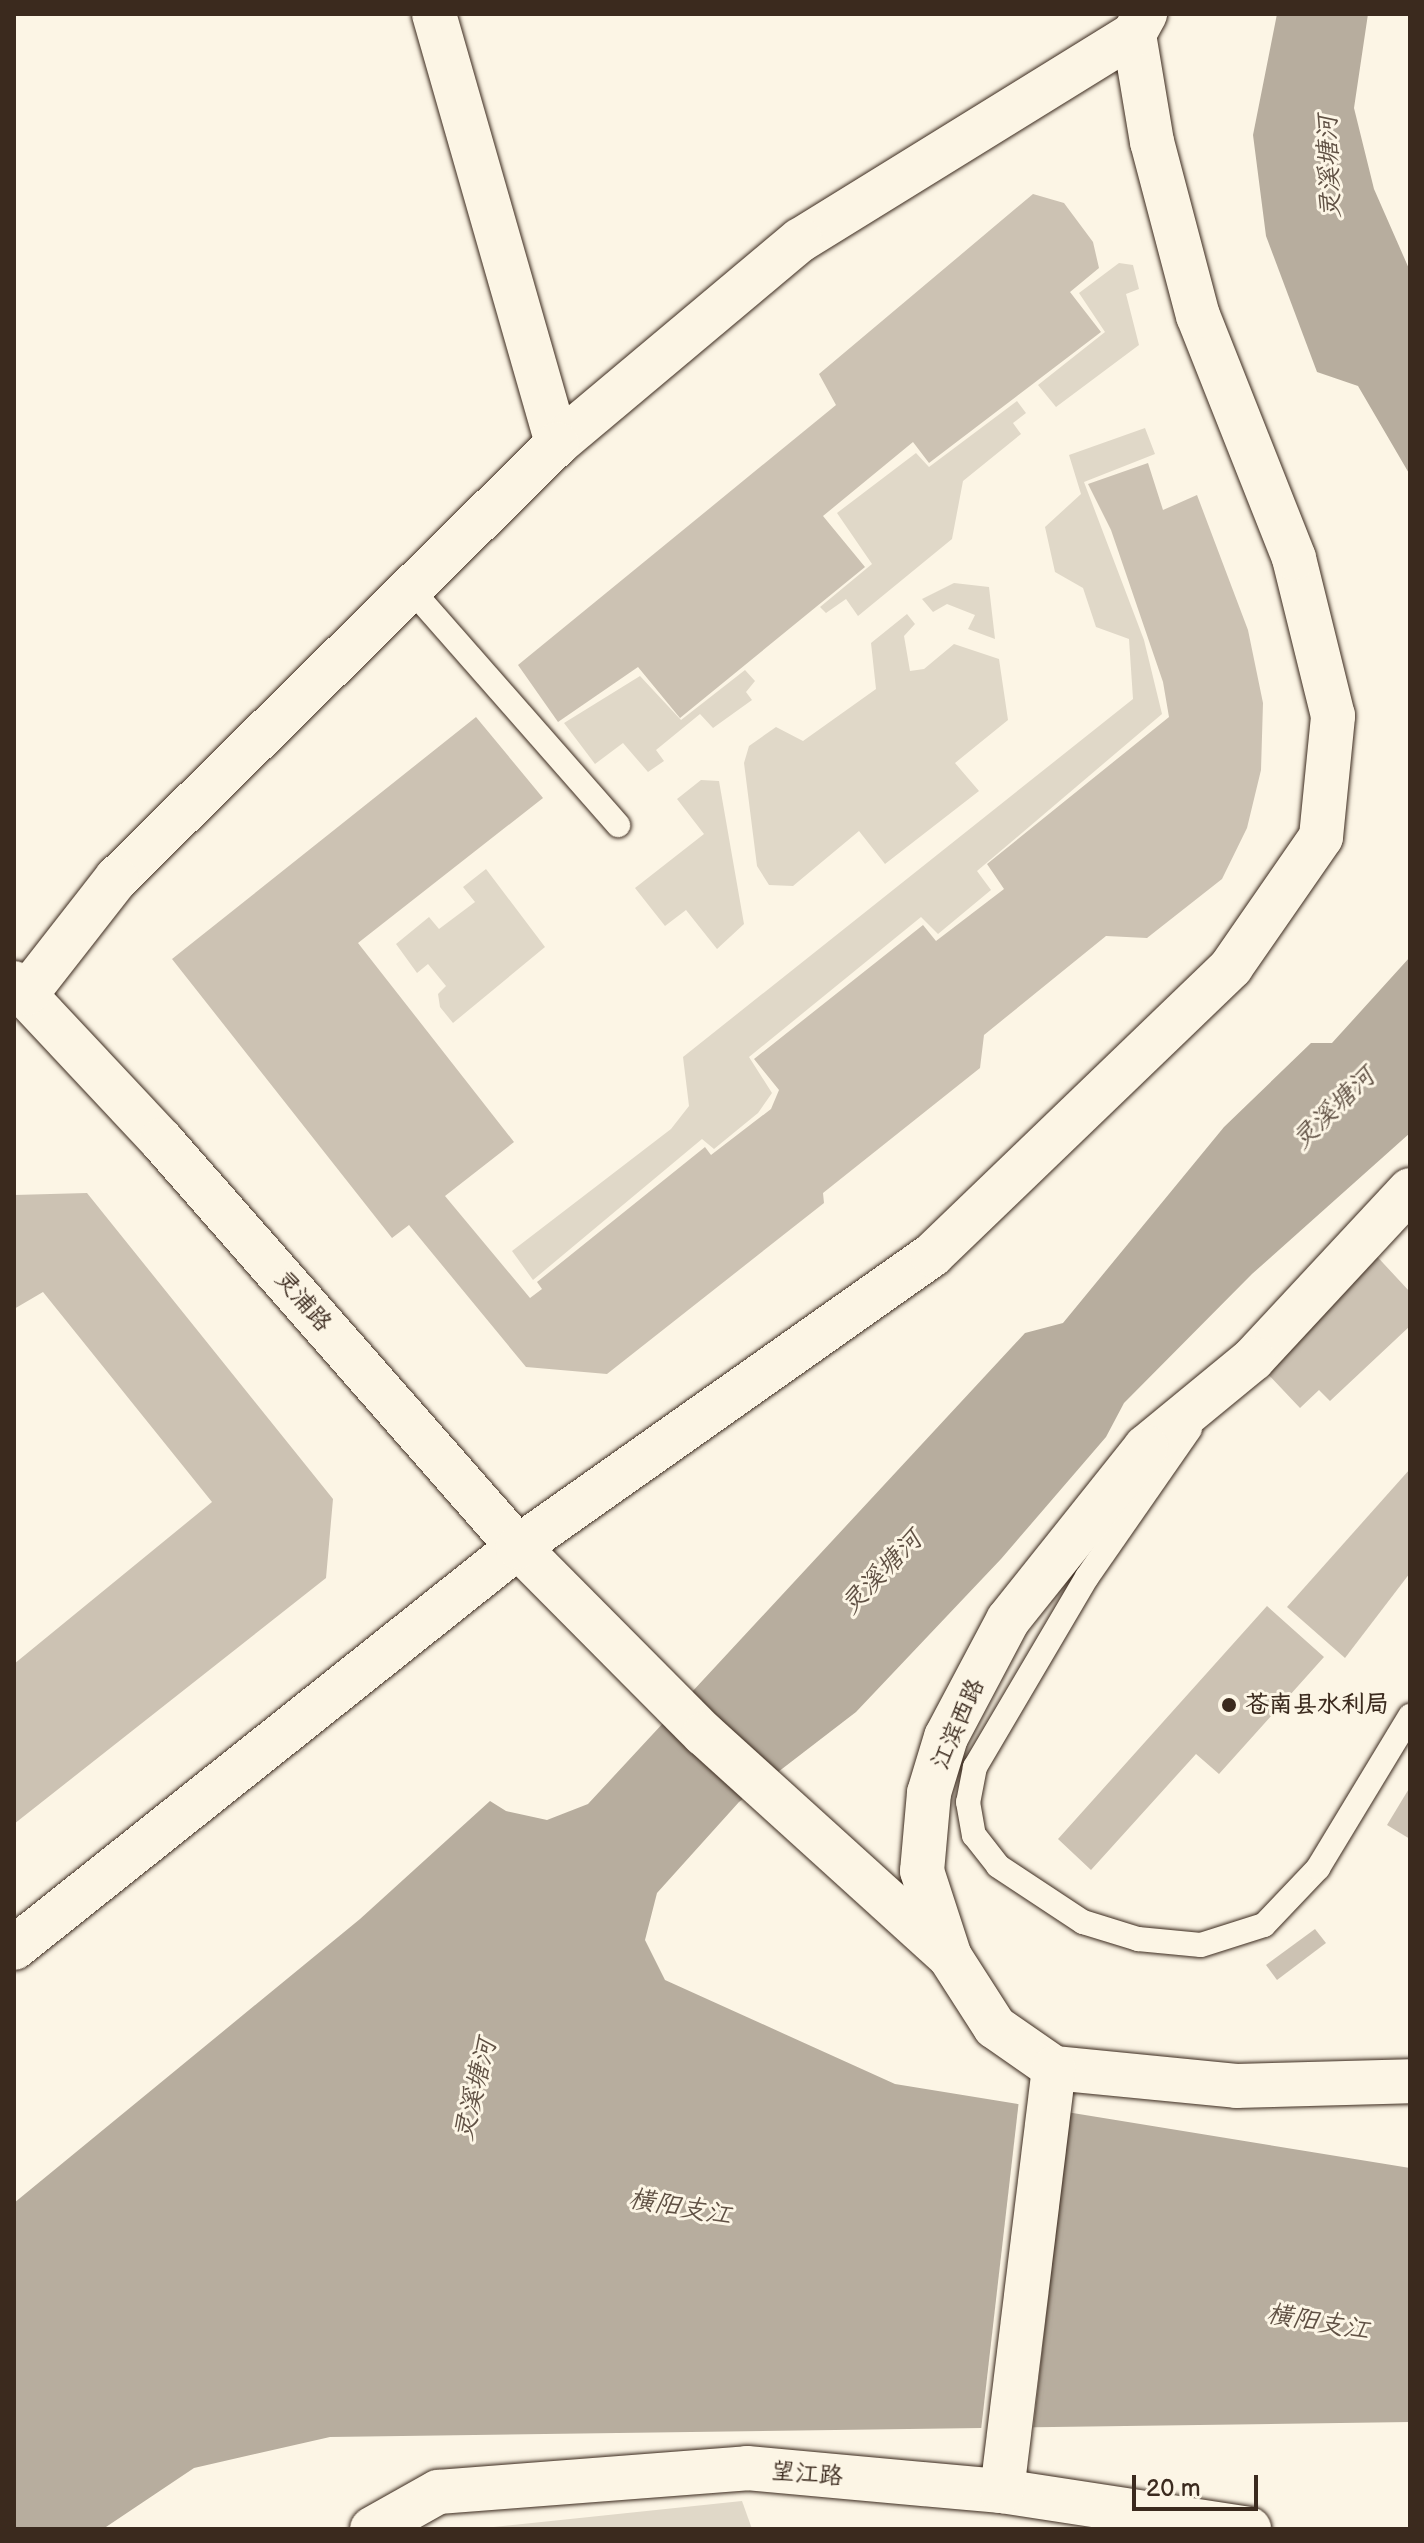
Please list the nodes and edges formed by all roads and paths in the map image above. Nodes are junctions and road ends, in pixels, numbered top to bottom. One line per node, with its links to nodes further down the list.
1 (434, 14): 3 (street)
2 (1139, 24): 3 (street); 9 (street)
3 (557, 444): 4 (street)
4 (409, 587): 5 (lane); 6 (street)
5 (618, 825)
6 (20, 988): 9 (street, 灵浦路)
7 (1410, 1190): 8 (street, 江滨西路)
8 (1253, 1359): 10 (lane); 12 (street, 江滨西路)
9 (518, 1547): 11 (street); 12 (street, 灵浦路)
10 (1410, 1716)
11 (14, 1948)
12 (950, 1957): 13 (street, 江滨西路)
13 (1054, 2068): 14 (street, 江滨西路); 15 (street)
14 (1410, 2081)
15 (1001, 2510): 16 (street, 望江路); 17 (street, 望江路)
16 (372, 2529)
17 (1249, 2529)

